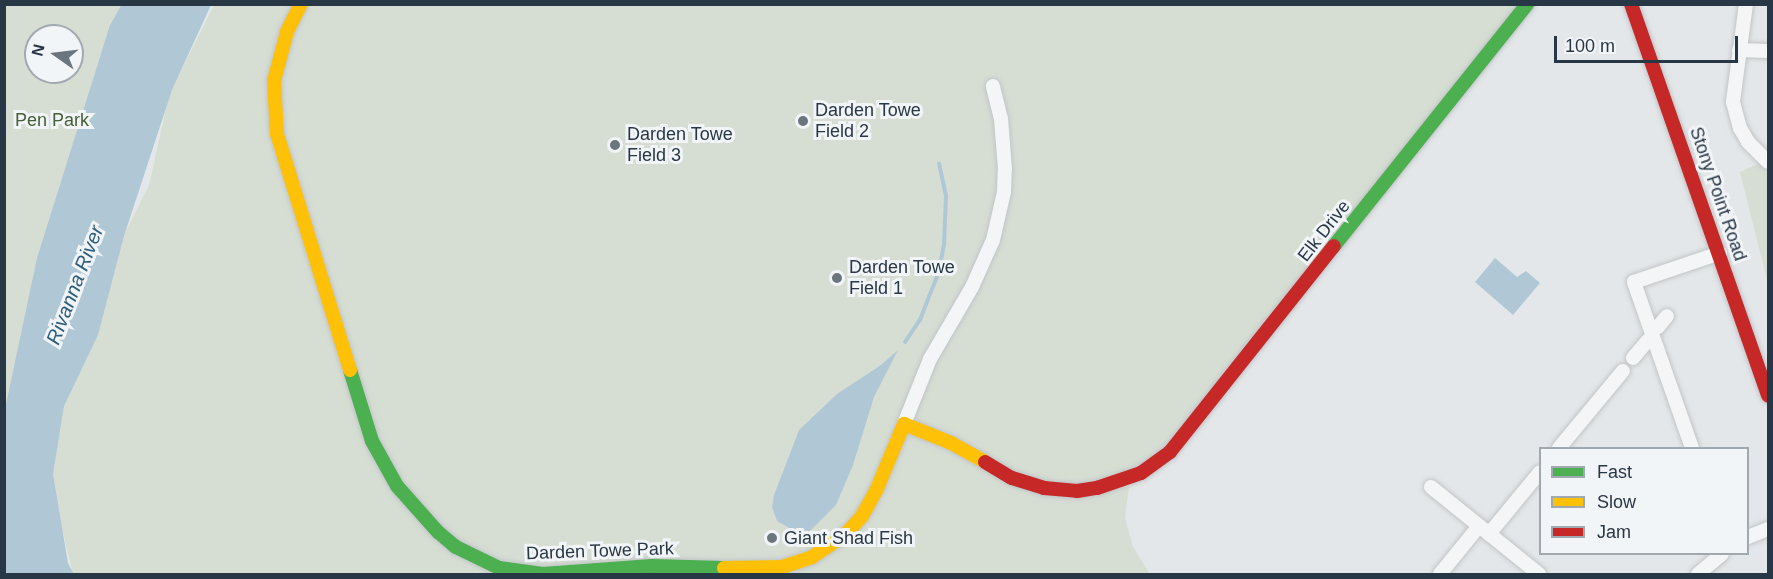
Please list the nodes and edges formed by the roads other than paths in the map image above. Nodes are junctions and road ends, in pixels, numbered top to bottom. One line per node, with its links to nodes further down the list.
1 (301, 4): 14 (street, Darden Towe Park)
2 (1527, 4): 14 (street, Elk Drive)
3 (1631, 4): 9 (street, Stony Point Road)
4 (1746, 4): 5 (street)
5 (1739, 50): 6 (street); 8 (street)
6 (1768, 51)
7 (993, 86): 14 (street)
8 (1768, 162)
9 (1720, 253): 13 (street, Stony Point Road); 16 (street)
10 (1648, 340): 11 (street)
11 (1633, 358)
12 (1623, 371): 15 (street)
13 (1768, 396)
14 (904, 424)
15 (1560, 447)
16 (1692, 447)
17 (1539, 473): 20 (street)
18 (1431, 487): 20 (street)
19 (1768, 529): 21 (street)
20 (1484, 530): 23 (street); 24 (street)
21 (1749, 537)
22 (1721, 555): 25 (street)
23 (1440, 574)
24 (1539, 574)
25 (1698, 574)

